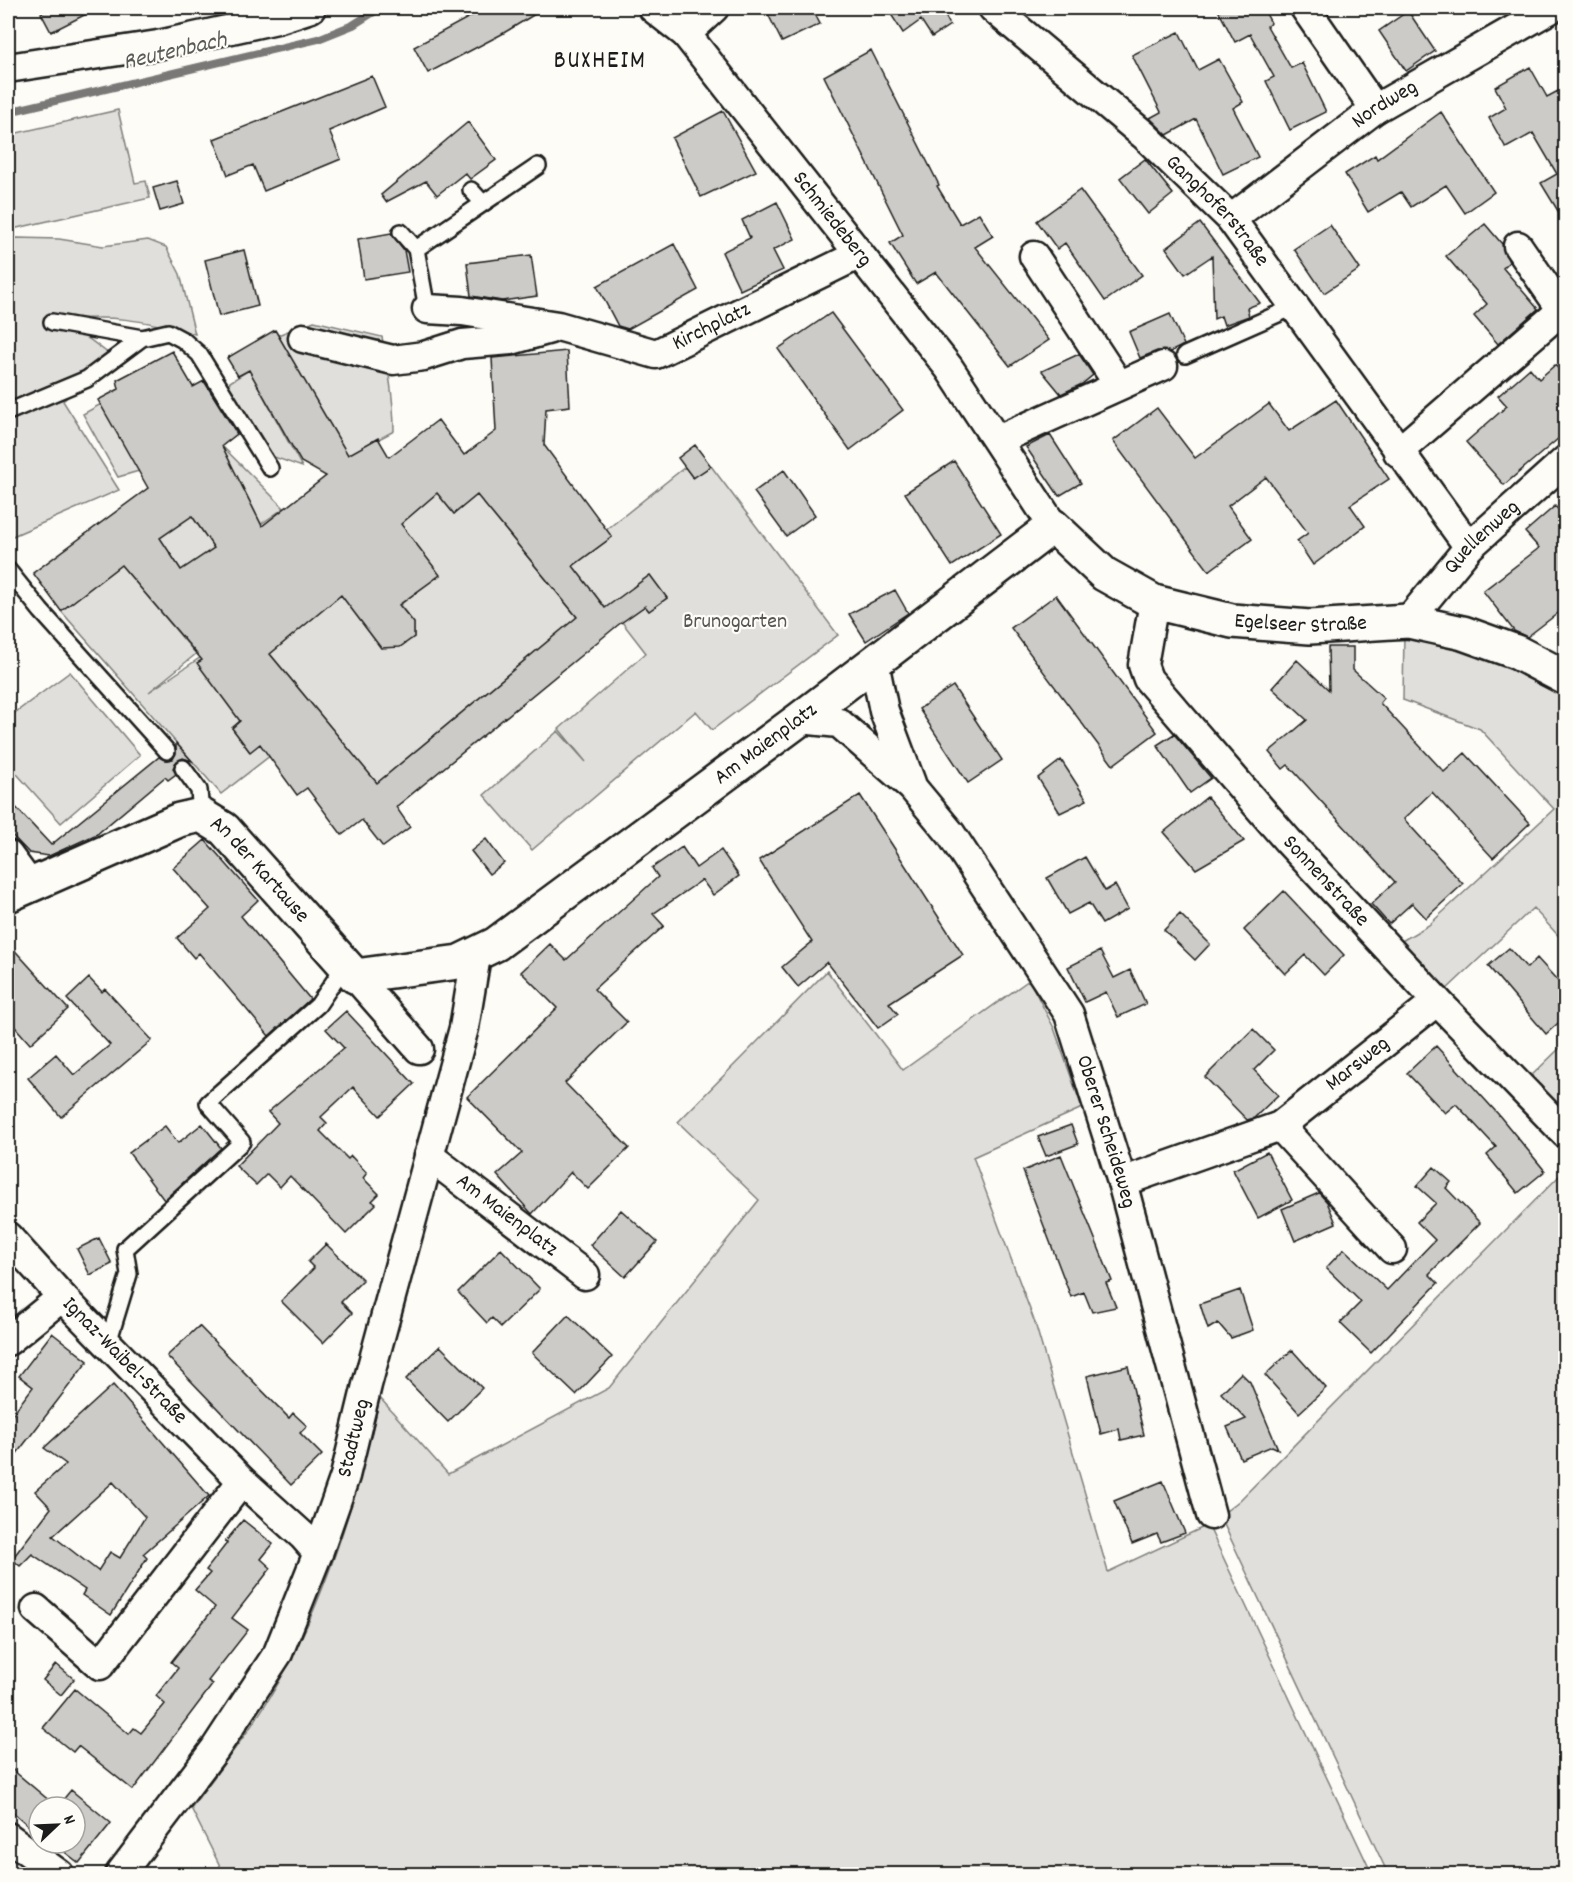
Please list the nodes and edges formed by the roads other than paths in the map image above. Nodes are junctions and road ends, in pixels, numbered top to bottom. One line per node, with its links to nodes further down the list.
1 (311, 8): 8 (street)
2 (653, 8): 7 (street, Schmiedeberg)
3 (714, 8): 7 (street)
4 (993, 8): 13 (street, Ganghoferstraße)
5 (1305, 8): 9 (street)
6 (1552, 8): 9 (street, Nordweg)
7 (686, 34): 17 (street, Schmiedeberg)
8 (8, 68)
9 (1375, 109): 13 (street, Nordweg)
10 (538, 166): 12 (lane)
11 (471, 190): 12 (lane)
12 (483, 203): 16 (lane)
13 (1231, 219): 19 (street, Ganghoferstraße)
14 (401, 232): 16 (lane)
15 (1518, 246): 21 (street)
16 (416, 249): 20 (lane)
17 (858, 255): 23 (street, Kirchplatz); 29 (street, Schmiedeberg)
18 (1034, 256): 27 (street)
19 (1296, 306): 26 (lane); 30 (street, Ganghoferstraße)
20 (427, 309): 23 (street, Kirchplatz)
21 (1564, 312): 30 (street)
22 (52, 322): 24 (lane)
23 (558, 326): 25 (street)
24 (142, 338): 28 (lane); 32 (lane)
25 (303, 338)
26 (1174, 361): 27 (street)
27 (1119, 385): 29 (street)
28 (8, 412)
29 (998, 440): 33 (street, Schmiedeberg)
30 (1398, 452): 34 (street, Ganghoferstraße)
31 (1566, 460): 34 (street, Quellenweg)
32 (270, 468)
33 (1053, 526): 36 (street, Egelseer Straße); 38 (street, Am Maienplatz)
34 (1469, 547): 37 (street, Quellenweg)
35 (8, 570): 41 (lane)
36 (1154, 602): 37 (street, Egelseer Straße); 49 (street, Sonnenstraße)
37 (1408, 621): 39 (street, Egelseer Straße)
38 (874, 662): 40 (street, Am Maienplatz); 43 (street, Oberer Scheideweg)
39 (1566, 678)
40 (800, 719): 43 (street, Oberer Scheideweg); 47 (street, Am Maienplatz)
41 (167, 751)
42 (183, 768): 44 (lane)
43 (912, 787): 54 (street, Oberer Scheideweg)
44 (201, 815): 46 (street, An der Kartause); 48 (street, An der Kartause)
45 (8, 855): 46 (street)
46 (19, 890)
47 (476, 956): 48 (street); 53 (street, Stadtweg)
48 (350, 971): 50 (street); 60 (lane)
49 (1437, 1001): 51 (street, Marsweg); 52 (street, Sonnenstraße)
50 (419, 1049)
51 (1280, 1126): 54 (street, Marsweg); 56 (street)
52 (1566, 1134)
53 (429, 1156): 57 (street, Am Maienplatz); 63 (street, Stadtweg)
54 (1122, 1182): 62 (street, Oberer Scheideweg)
55 (8, 1237): 58 (street, Ignaz-Waibel-Straße)
56 (1392, 1249)
57 (585, 1275)
58 (62, 1297): 59 (street); 60 (street, Ignaz-Waibel-Straße)
59 (8, 1341)
60 (108, 1343): 61 (street, Ignaz-Waibel-Straße)
61 (242, 1481): 63 (street, Ignaz-Waibel-Straße); 64 (street)
62 (1211, 1515)
63 (318, 1553): 67 (street, Stadtweg)
64 (36, 1609)
65 (8, 1837): 66 (street)
66 (58, 1875)
67 (120, 1875)

